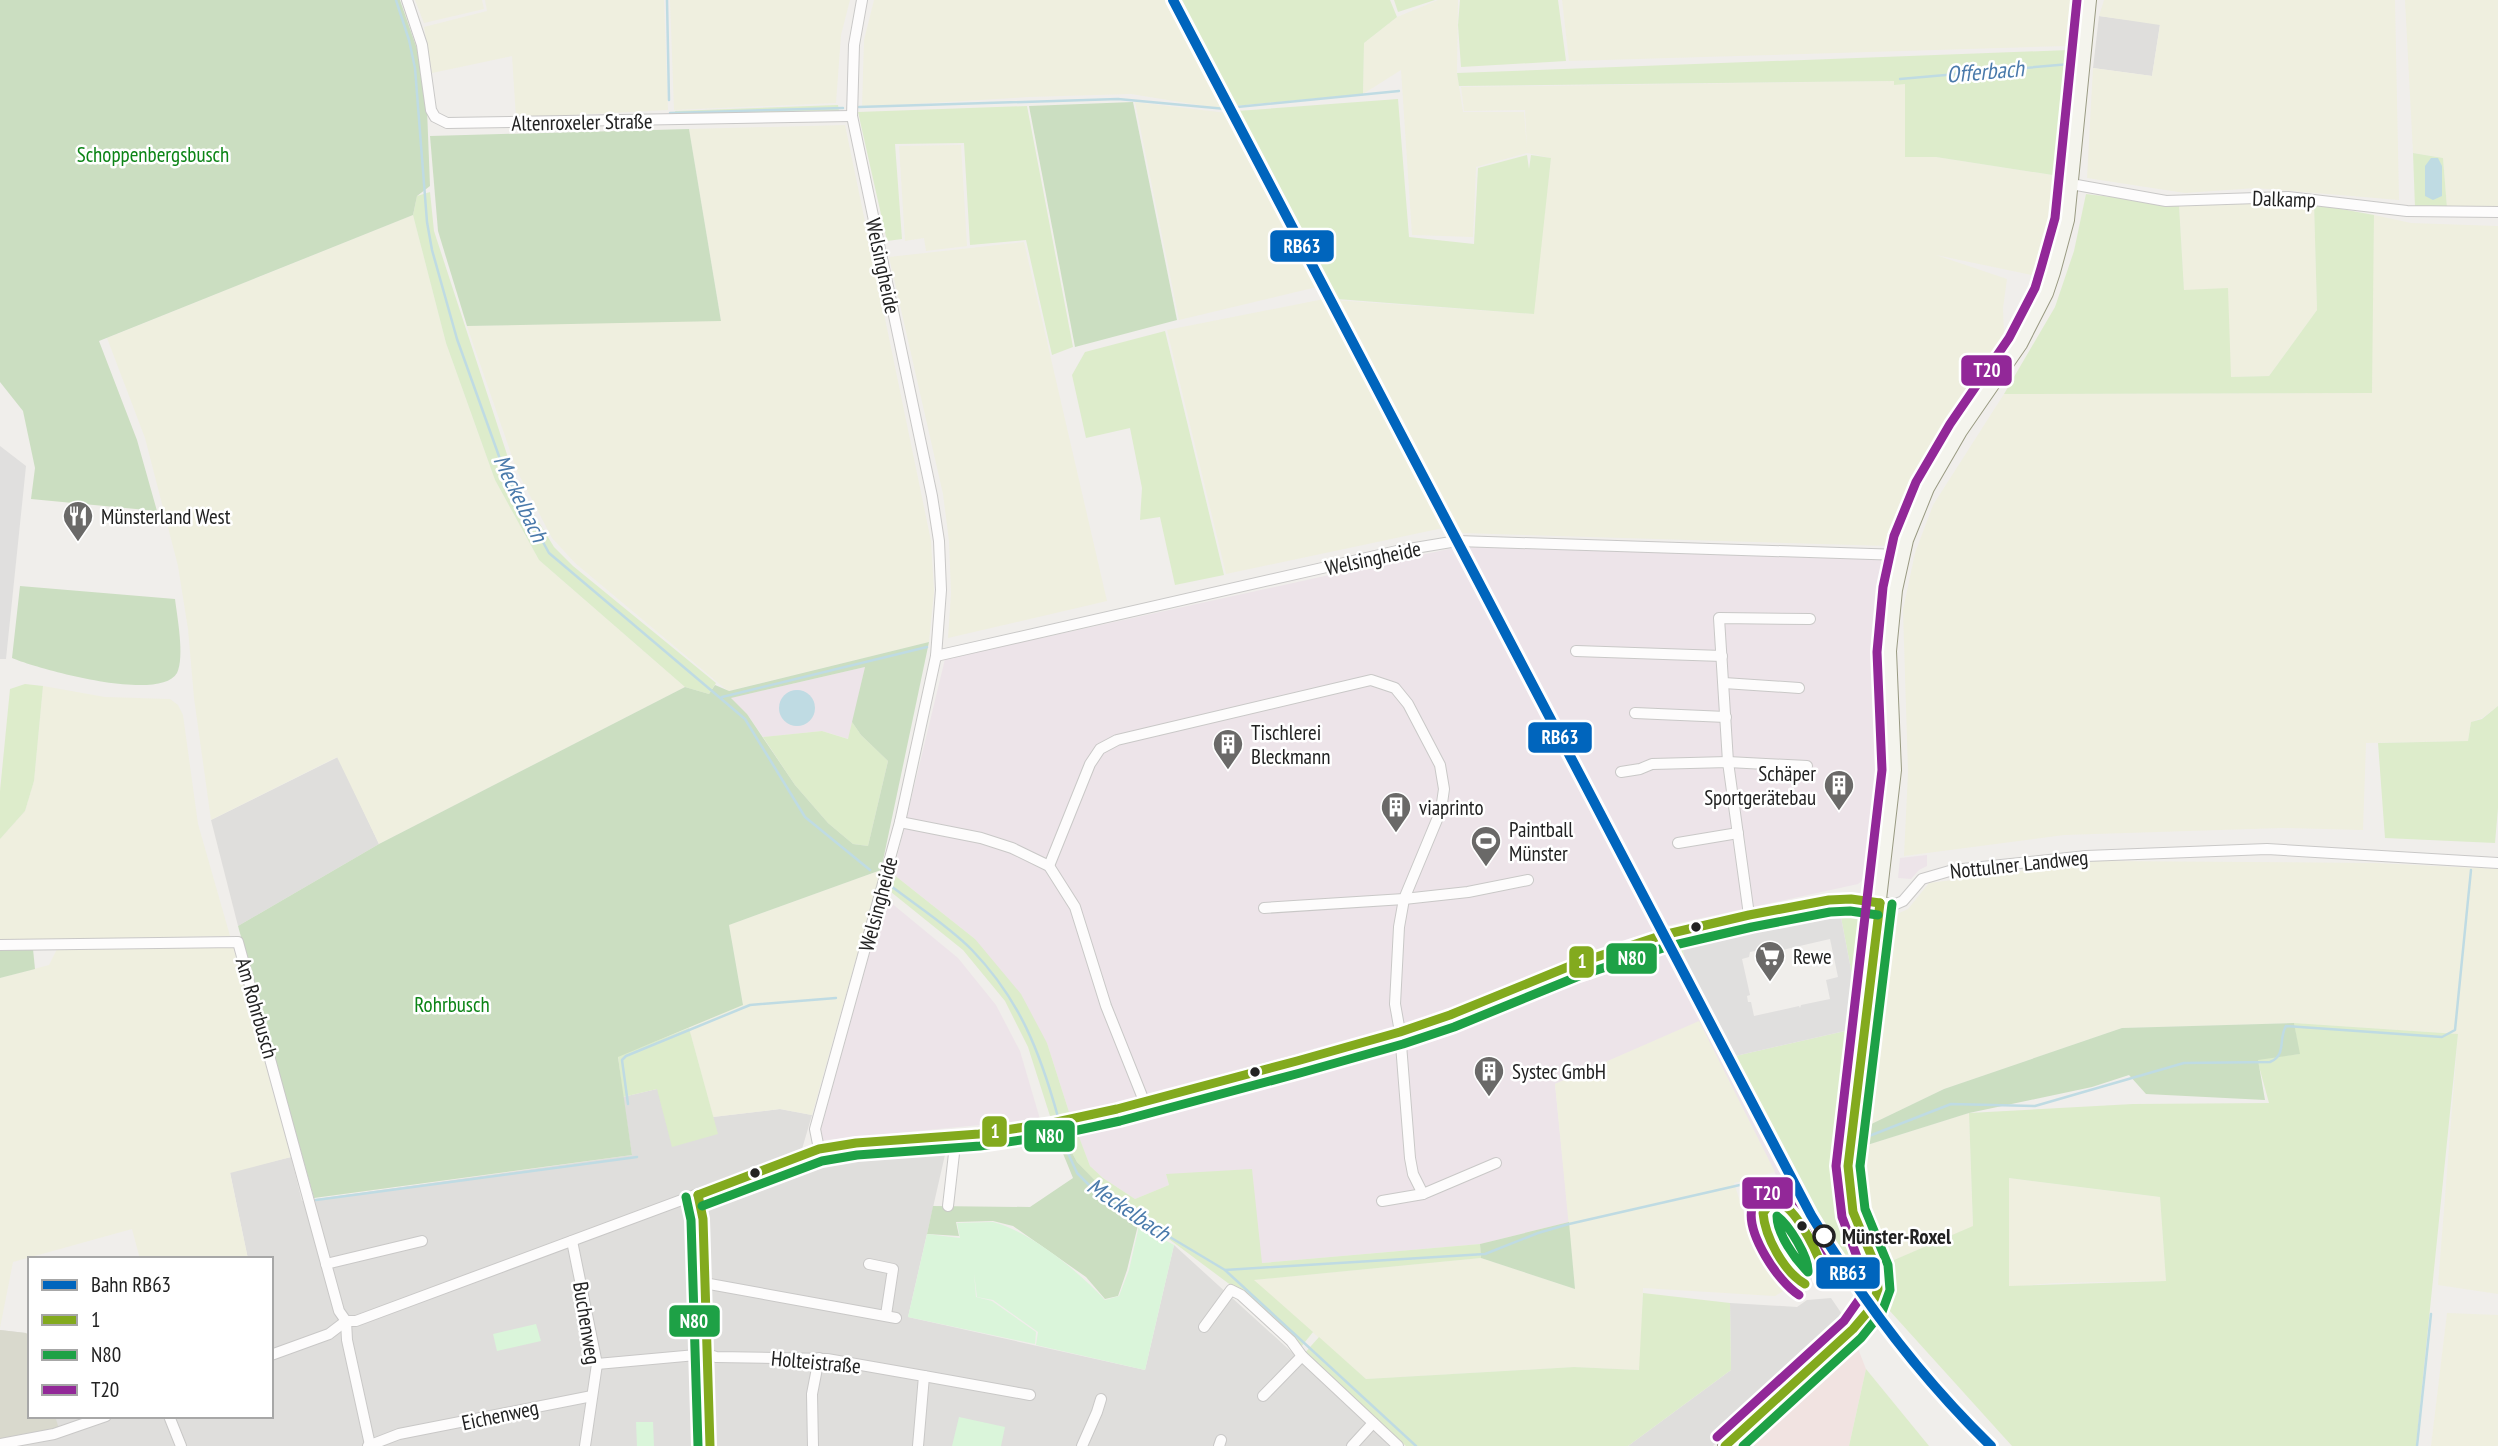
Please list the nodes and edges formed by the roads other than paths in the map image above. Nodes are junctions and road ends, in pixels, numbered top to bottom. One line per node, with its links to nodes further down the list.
1 (407, 0): 4 (street, Altenroxeler Straße)
2 (862, 0): 4 (street, Welsingheide)
3 (2089, 0): 5 (main road)
4 (852, 116): 10 (street, Welsingheide)
5 (2071, 184): 6 (street, Dalkamp); 7 (main road)
6 (2498, 212)
7 (1902, 555): 10 (street, Welsingheide); 26 (main road)
8 (1810, 619): 11 (street)
9 (1576, 651): 11 (street)
10 (936, 656): 19 (street, Welsingheide)
11 (1721, 656): 12 (street)
12 (1724, 683): 13 (street); 15 (street)
13 (1799, 688)
14 (1635, 713): 15 (street)
15 (1726, 717): 16 (street)
16 (1728, 762): 17 (street); 18 (street); 20 (street)
17 (1807, 766)
18 (1621, 772)
19 (900, 822): 23 (street); 33 (street, Welsingheide)
20 (1738, 833): 21 (street); 28 (street)
21 (1678, 843)
22 (2498, 863): 26 (street, Nottulner Landweg)
23 (1049, 866): 25 (street); 31 (street)
24 (1528, 880): 25 (street)
25 (1404, 899): 27 (street); 30 (street)
26 (1880, 903): 28 (street, Nottulner Landweg); 69 (main road)
27 (1264, 908)
28 (1749, 915): 30 (street, Nottulner Landweg)
29 (0, 945): 41 (street, Am Rohrbusch)
30 (1400, 1032): 31 (street, Nottulner Landweg); 35 (street)
31 (1144, 1101): 32 (street, Nottulner Landweg)
32 (956, 1136): 33 (street, Nottulner Landweg); 38 (street)
33 (819, 1149): 36 (street, Nottulner Landweg)
34 (1496, 1163): 35 (street)
35 (1423, 1194): 37 (street)
36 (698, 1195): 40 (street, Nottulner Landweg); 43 (street)
37 (1381, 1201)
38 (948, 1206)
39 (422, 1241): 41 (street)
40 (572, 1241): 44 (street, Nottulner Landweg); 50 (street, Buchenweg)
41 (326, 1264): 44 (street, Am Rohrbusch)
42 (869, 1264): 43 (street)
43 (704, 1283): 47 (street)
44 (346, 1321): 46 (street, Nottulner Landweg); 61 (street, Am Rohrbusch)
45 (1204, 1327): 48 (street)
46 (273, 1354)
47 (706, 1354): 49 (street, Holteistraße); 50 (street); 63 (street)
48 (1302, 1356): 54 (street); 58 (street)
49 (819, 1358): 51 (street, Holteistraße); 64 (street)
50 (597, 1364): 53 (street, Buchenweg)
51 (924, 1376): 52 (street, Holteistraße); 65 (street)
52 (1030, 1395)
53 (592, 1396): 61 (street, Eichenweg); 62 (street, Buchenweg)
54 (1263, 1396)
55 (1101, 1399): 66 (street)
56 (100, 1418): 59 (street)
57 (170, 1418): 60 (street)
58 (1373, 1423): 67 (street); 68 (street)
59 (0, 1444)
60 (181, 1446)
61 (369, 1446)
62 (585, 1446)
63 (710, 1446)
64 (813, 1446)
65 (918, 1446)
66 (1082, 1446)
67 (1352, 1446)
68 (1398, 1446)
69 (1725, 1446)

